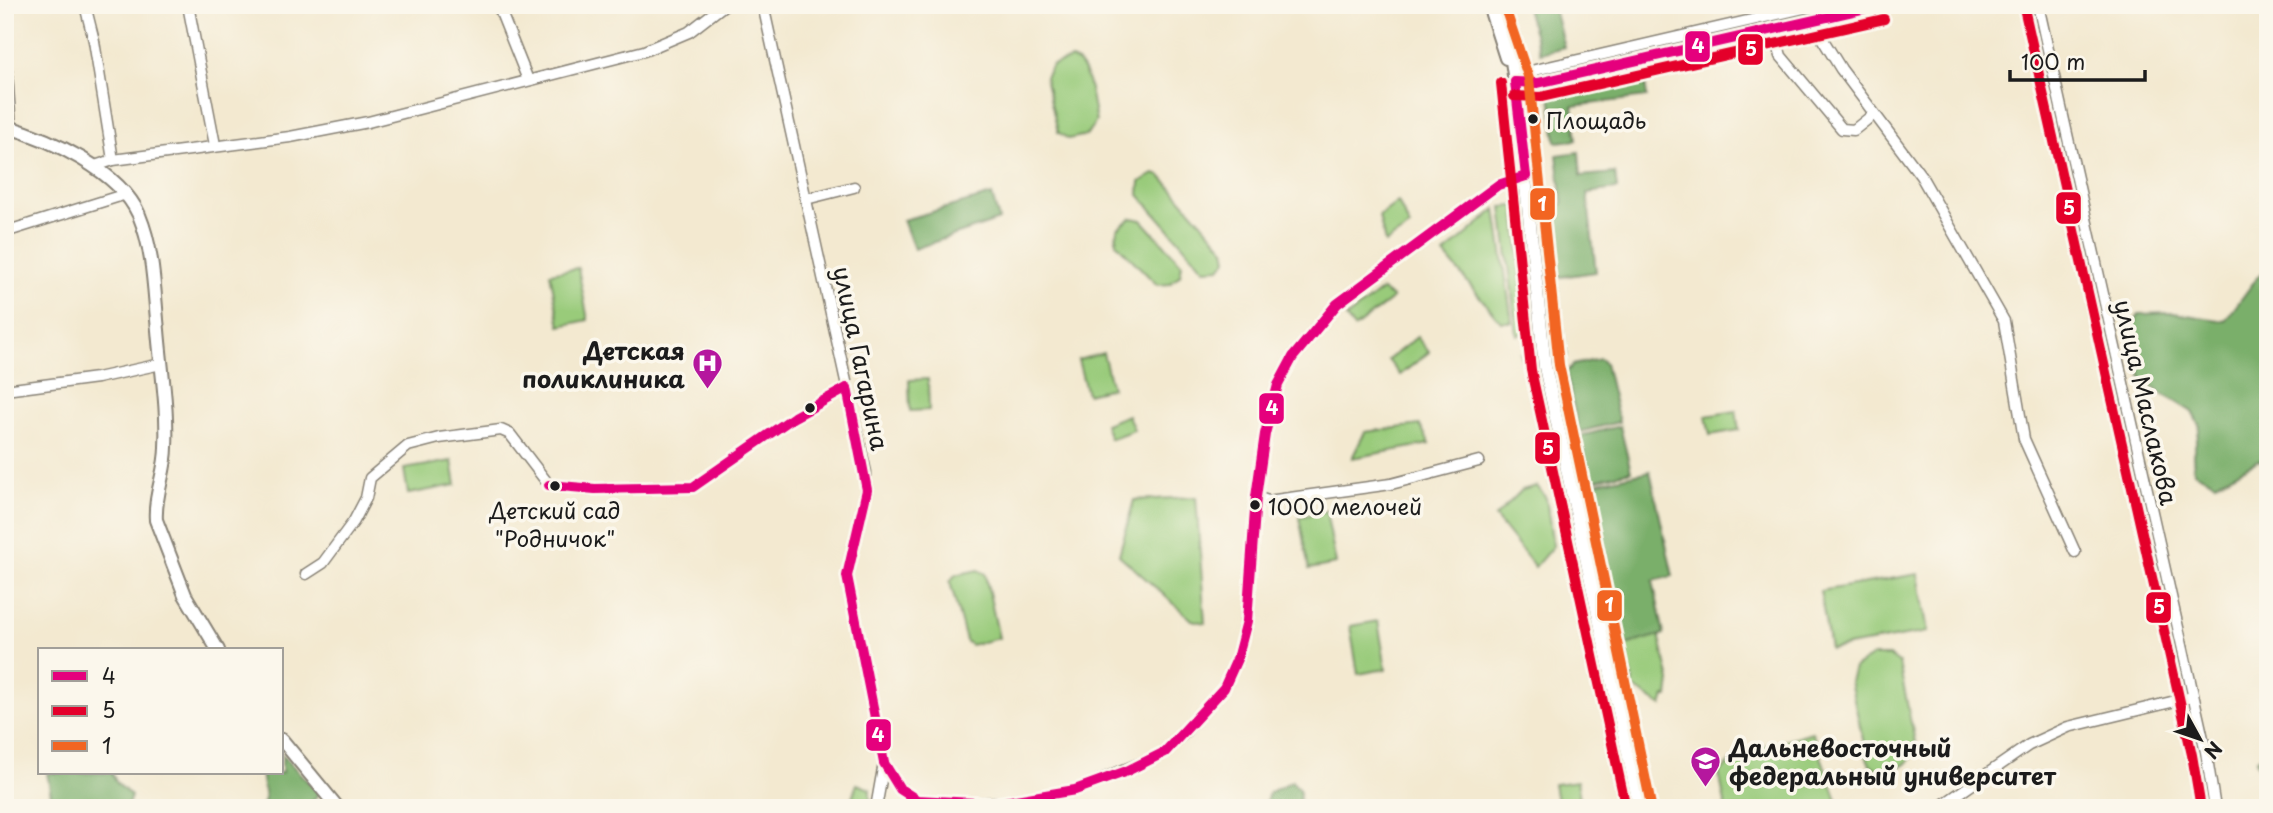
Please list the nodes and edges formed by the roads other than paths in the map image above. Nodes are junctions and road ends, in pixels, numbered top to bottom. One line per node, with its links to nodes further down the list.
1 (85, 5): 21 (street)
2 (188, 5): 20 (street)
3 (498, 5): 16 (street)
4 (724, 5): 16 (street)
5 (763, 5): 26 (street, улица Гагарина)
6 (1489, 5): 17 (main road)
7 (1500, 5): 17 (main road)
8 (1817, 5): 17 (street)
9 (1881, 5): 11 (street)
10 (2038, 5): 36 (street, улица Маслакова)
11 (1812, 22): 12 (street); 15 (street)
12 (1774, 30): 17 (street); 18 (street)
13 (5, 46): 19 (street)
14 (1853, 68): 15 (street)
15 (1841, 69): 18 (street)
16 (528, 80): 20 (street)
17 (1515, 82): 23 (main road)
18 (1874, 114): 33 (street)
19 (8, 127): 22 (main road)
20 (215, 145): 21 (street)
21 (113, 160): 22 (street)
22 (101, 170): 25 (main road)
23 (1526, 176): 32 (street); 41 (main road)
24 (854, 187): 26 (street)
25 (122, 195): 27 (street); 28 (main road)
26 (806, 199): 29 (street, улица Гагарина)
27 (5, 232)
28 (161, 364): 30 (street); 35 (main road)
29 (847, 388): 34 (street); 38 (street, улица Гагарина)
30 (5, 390)
31 (1479, 461): 32 (street)
32 (1256, 497): 40 (street)
33 (2076, 552)
34 (306, 575)
35 (217, 648)
36 (2192, 697): 46 (street); 47 (street, улица Маслакова)
37 (284, 742): 43 (main road)
38 (884, 763): 39 (street); 42 (street)
39 (903, 791): 40 (street); 42 (street); 44 (street)
40 (936, 803): 45 (street)
41 (1638, 804)
42 (877, 805)
43 (338, 808)
44 (910, 808)
45 (919, 808)
46 (1938, 808)
47 (2215, 808)

